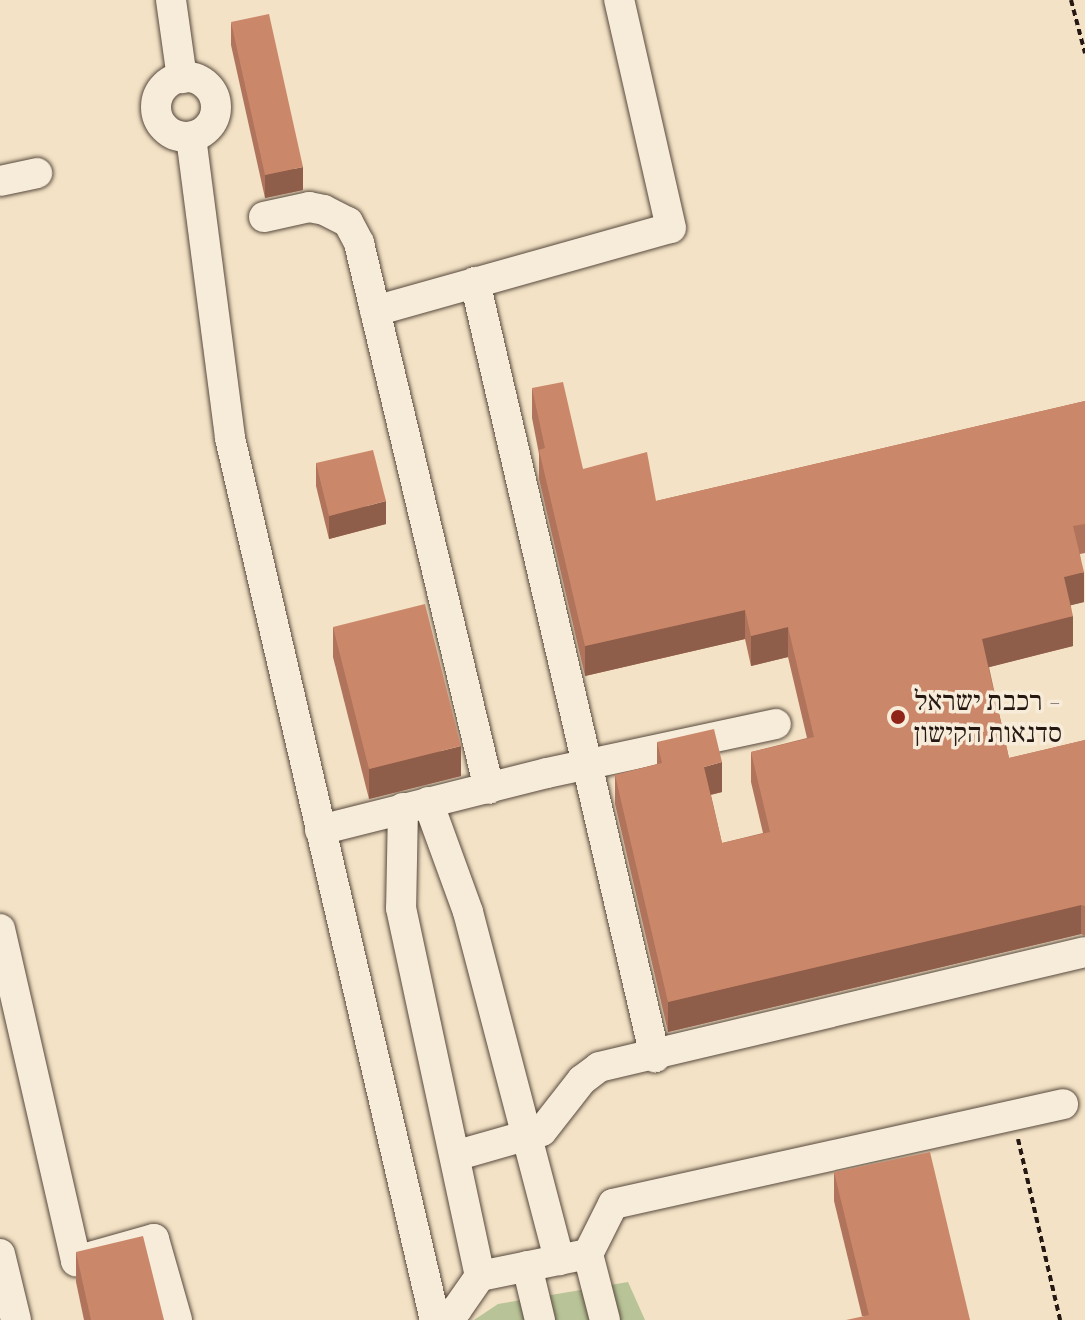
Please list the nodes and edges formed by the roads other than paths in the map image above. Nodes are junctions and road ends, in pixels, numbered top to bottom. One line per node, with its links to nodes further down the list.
1 (171, 0): 3 (street)
2 (619, 0): 8 (street)
3 (182, 78): 4 (street); 4 (street)
4 (191, 137): 14 (street)
5 (37, 173): 6 (street)
6 (0, 181)
7 (264, 217): 9 (street)
8 (475, 282): 9 (street); 11 (street)
9 (375, 311): 12 (street)
10 (776, 724): 11 (street)
11 (589, 764): 12 (street); 17 (street)
12 (489, 789): 13 (street)
13 (415, 805): 14 (street); 19 (street); 20 (street)
14 (320, 830): 28 (street)
15 (0, 929): 27 (street)
16 (1085, 952): 17 (street)
17 (655, 1057): 19 (street)
18 (1063, 1104): 22 (street)
19 (529, 1139): 20 (street); 23 (street)
20 (458, 1155): 25 (street)
21 (0, 1254): 26 (street)
22 (588, 1254): 23 (street); 30 (street)
23 (559, 1260): 24 (street)
24 (527, 1266): 25 (street); 29 (street)
25 (480, 1276): 28 (street)
26 (16, 1320)
27 (177, 1320)
28 (437, 1320)
29 (540, 1320)
30 (605, 1320)

